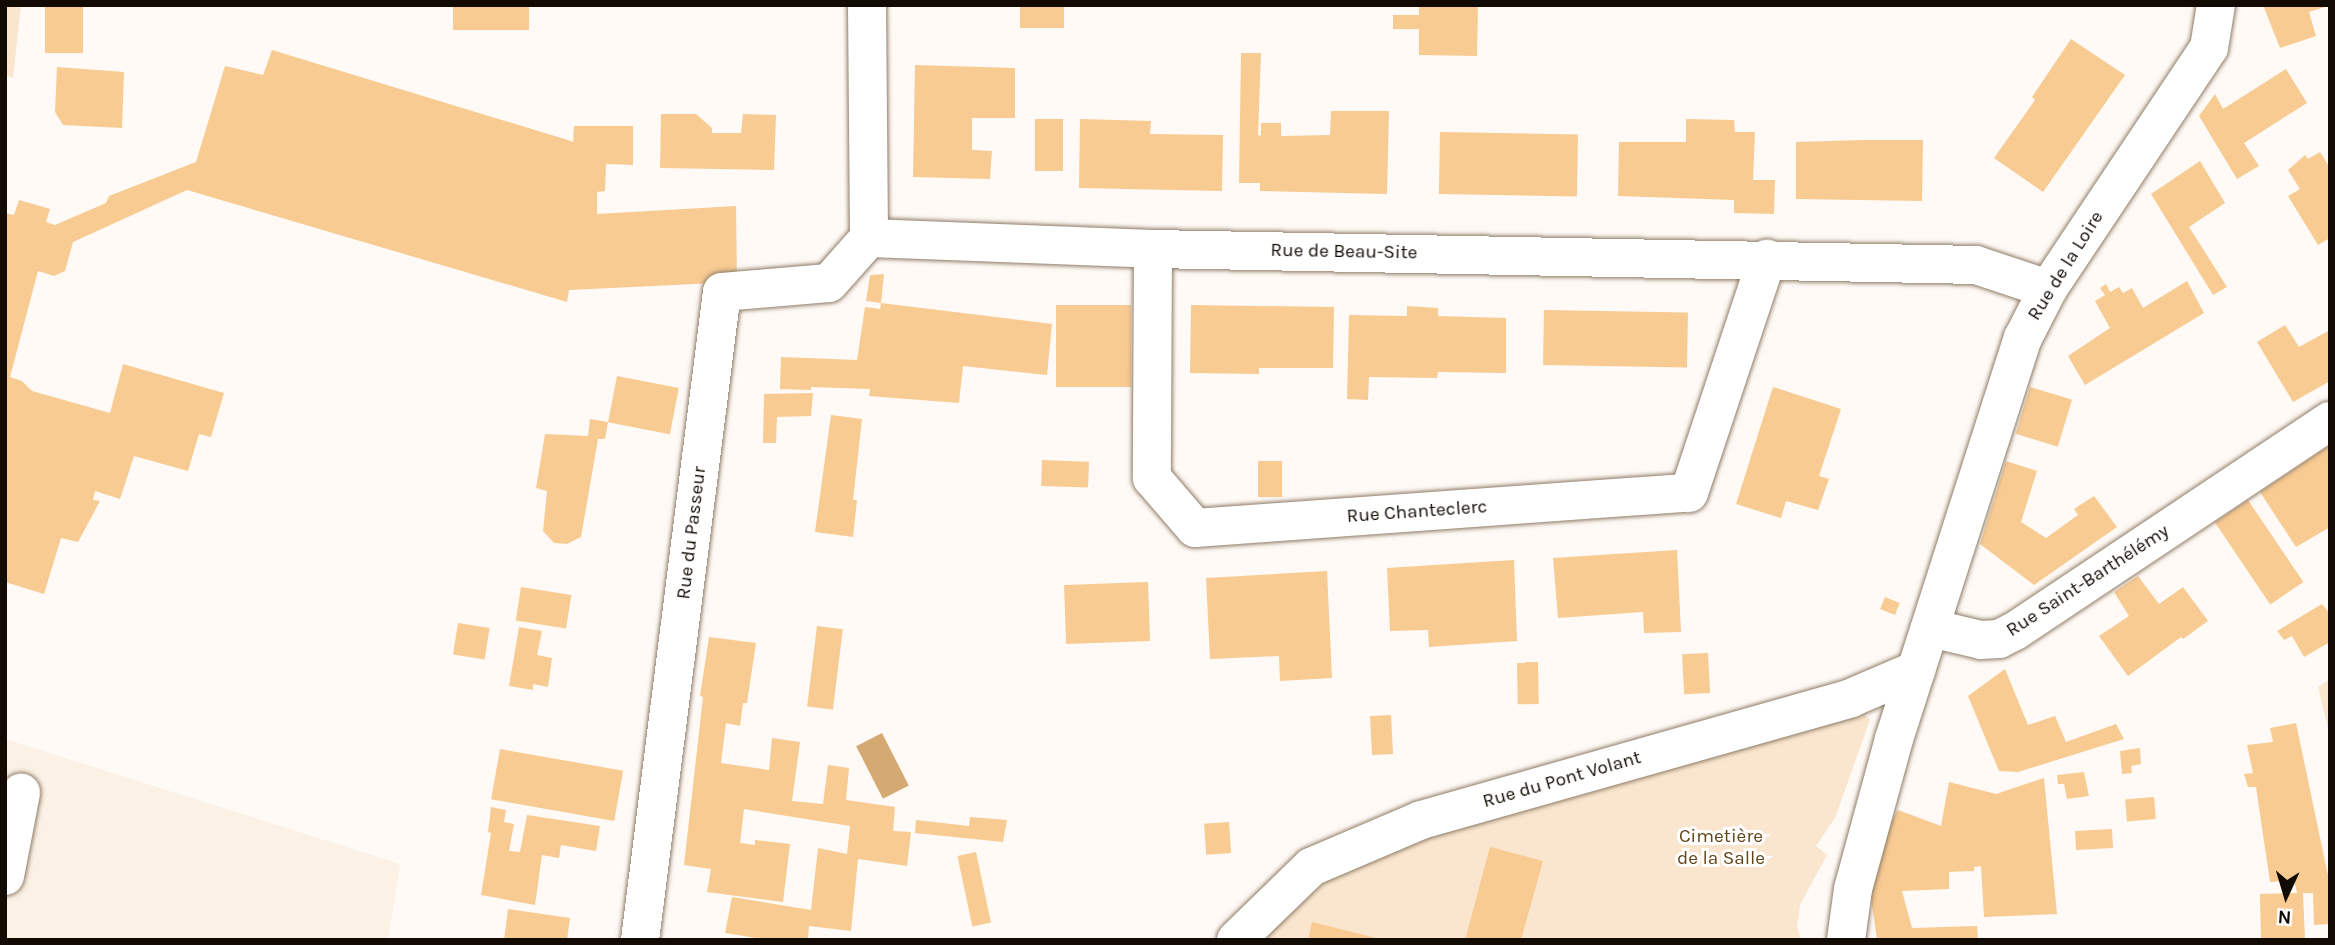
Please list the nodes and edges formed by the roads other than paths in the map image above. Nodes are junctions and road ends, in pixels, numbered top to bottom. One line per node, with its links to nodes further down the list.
1 (866, 5): 3 (street)
2 (2216, 5): 6 (street, Rue de la Loire)
3 (869, 238): 4 (street, Rue de Beau-Site); 12 (street, Rue du Passeur)
4 (1153, 249): 5 (street, Rue de Beau-Site); 5 (street, Rue Chanteclerc)
5 (1767, 259): 6 (street, Rue de Beau-Site)
6 (2048, 289): 8 (street, Rue de la Loire)
7 (2330, 421): 8 (street, Rue Saint-Barthélémy)
8 (1930, 628): 9 (street)
9 (1916, 670): 13 (street, Rue du Pont Volant); 14 (street)
10 (21, 793): 11 (street)
11 (5, 876)
12 (640, 940)
13 (1236, 940)
14 (1846, 940)

